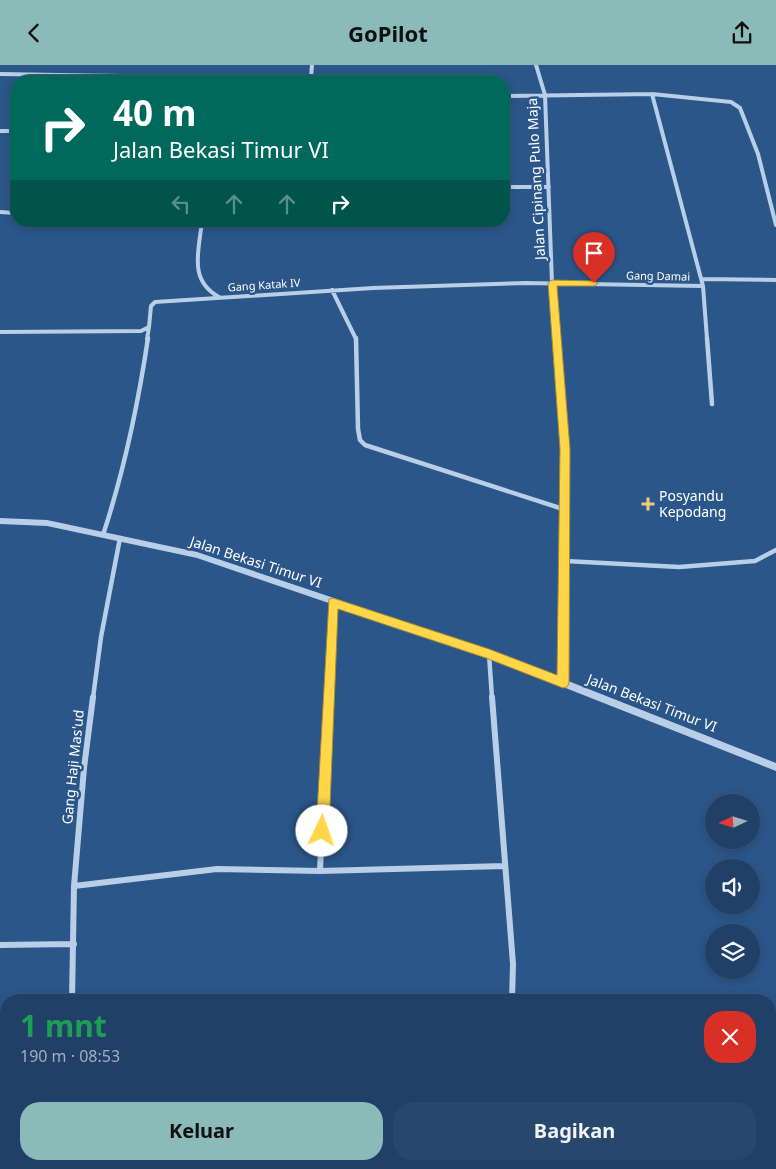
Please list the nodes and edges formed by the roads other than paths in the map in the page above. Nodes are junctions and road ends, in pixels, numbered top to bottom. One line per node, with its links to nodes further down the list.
1 (536, 65): 5 (street, Jalan Cipinang Pulo Maja)
2 (0, 74): 3 (street)
3 (61, 75)
4 (652, 94): 5 (street); 9 (street); 11 (street)
5 (545, 95): 6 (street); 8 (street, Jalan Cipinang Pulo Maja)
6 (510, 96)
7 (510, 187): 8 (street)
8 (549, 187): 13 (street, Jalan Cipinang Pulo Maja)
9 (776, 225)
10 (201, 227): 16 (street)
11 (702, 279): 12 (street); 14 (street)
12 (776, 280)
13 (552, 283): 14 (street, Gang Damai); 15 (street, Gang Katak IV); 20 (street, Jalan Cipinang Pulo Maja)
14 (703, 286): 19 (street)
15 (332, 290): 16 (street, Gang Katak IV); 20 (street)
16 (220, 297): 17 (street, Gang Katak IV)
17 (149, 327): 18 (street); 22 (street)
18 (0, 332)
19 (712, 404)
20 (566, 510): 25 (street, Jalan Cipinang Pulo Maja)
21 (0, 521): 22 (street, Jalan Bekasi Timur VI)
22 (103, 535): 23 (street, Jalan Bekasi Timur VI)
23 (120, 538): 26 (street, Jalan Bekasi Timur VI); 32 (street, Gang Haji Mas'ud)
24 (776, 550): 25 (street)
25 (565, 561): 28 (street, Jalan Cipinang Pulo Maja)
26 (333, 602): 27 (street, Jalan Bekasi Timur VI); 31 (street)
27 (489, 654): 28 (street, Jalan Bekasi Timur VI); 30 (street)
28 (563, 683): 29 (street, Jalan Bekasi Timur VI)
29 (776, 767)
30 (504, 866): 31 (street); 36 (street)
31 (320, 871): 32 (street)
32 (74, 886): 33 (street, Gang Haji Mas'ud)
33 (74, 944): 34 (street); 35 (street, Gang Haji Mas'ud)
34 (0, 945)
35 (72, 994)
36 (512, 994)

